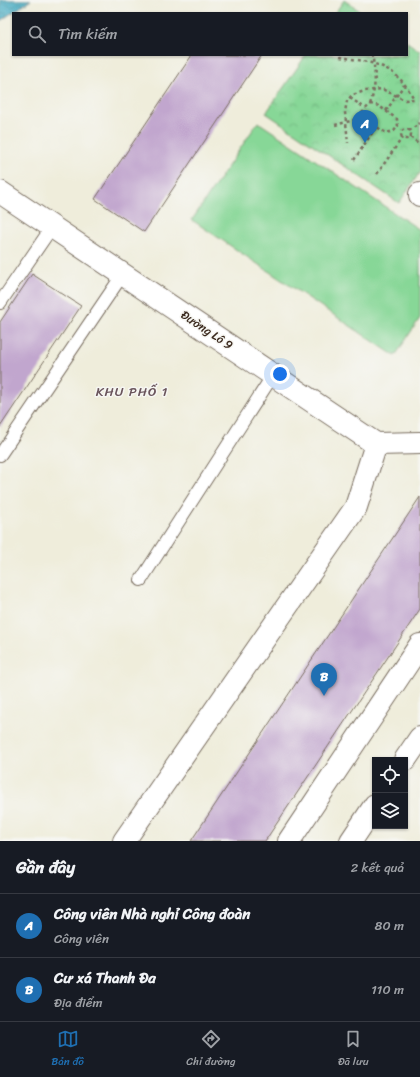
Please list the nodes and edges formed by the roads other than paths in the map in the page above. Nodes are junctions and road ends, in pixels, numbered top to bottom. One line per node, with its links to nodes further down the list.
1 (1, 197): 2 (street, Đường Lô 9)
2 (52, 227): 3 (street, Đường Lô 9); 4 (lane)
3 (123, 274): 5 (street, Đường Lô 9); 8 (lane)
4 (0, 303)
5 (273, 375): 7 (street, Đường Lô 9); 9 (lane)
6 (420, 442): 7 (street)
7 (376, 444): 14 (street)
8 (0, 455)
9 (141, 580)
10 (420, 645): 15 (street)
11 (420, 738): 12 (street)
12 (407, 757)
13 (372, 810): 16 (street)
14 (124, 841)
15 (289, 841)
16 (351, 841)

